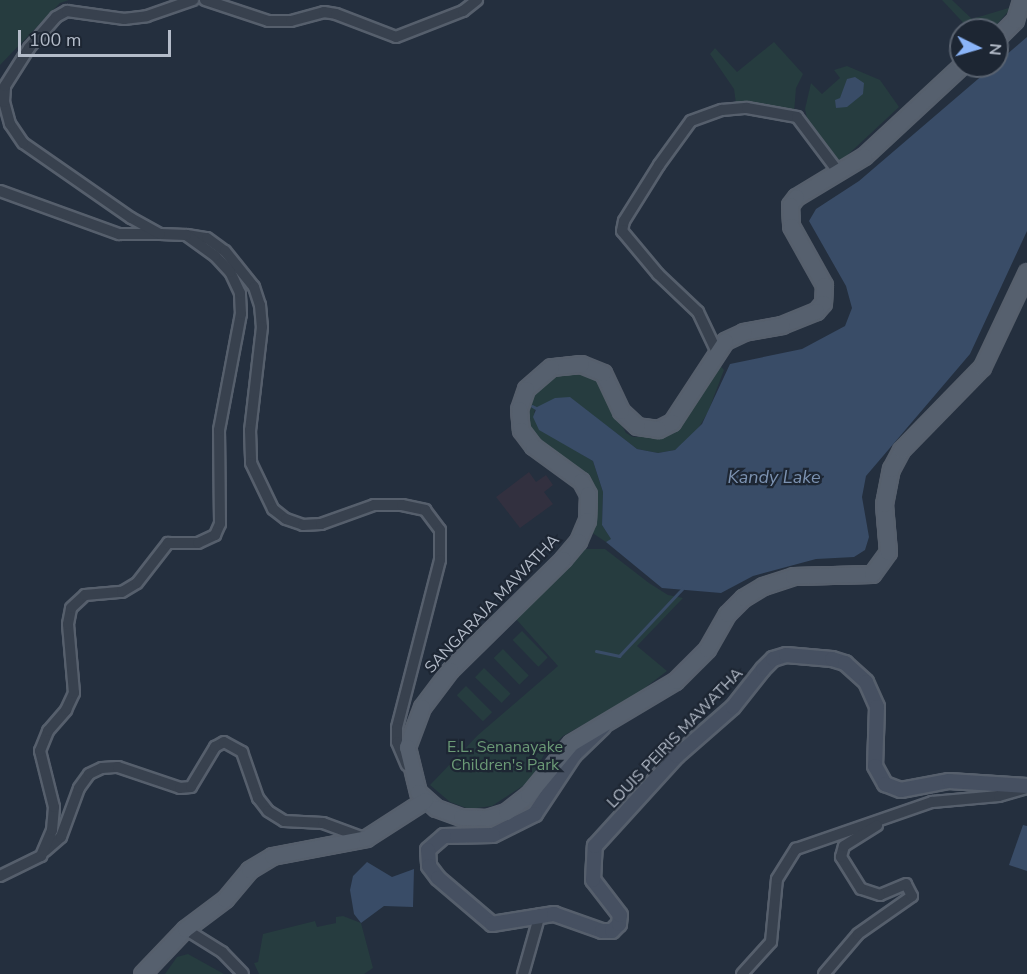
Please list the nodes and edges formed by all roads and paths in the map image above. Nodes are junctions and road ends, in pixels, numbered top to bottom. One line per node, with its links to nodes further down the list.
1 (193, 0): 9 (street)
2 (205, 0): 3 (street)
3 (477, 0)
4 (1021, 0): 5 (main road)
5 (1009, 26)
6 (949, 77): 7 (main road, SANGARAJA MAWATHA)
7 (837, 170): 12 (main road, SANGARAJA MAWATHA); 12 (street)
8 (0, 191): 9 (street)
9 (160, 234): 10 (street)
10 (186, 235): 14 (street); 19 (street)
11 (1027, 272): 13 (main road)
12 (716, 350): 14 (main road, SANGARAJA MAWATHA)
13 (607, 720): 16 (main road); 21 (main road, LOUIS PEIRIS MAWATHA)
14 (410, 771): 16 (main road, SANGARAJA MAWATHA)
15 (1027, 787): 17 (street); 21 (main road, LOUIS PEIRIS MAWATHA)
16 (425, 800): 18 (main road)
17 (885, 820): 26 (street); 27 (street)
18 (366, 838): 19 (street); 22 (main road)
19 (41, 856): 20 (street)
20 (0, 876)
21 (540, 914): 25 (street)
22 (185, 929): 23 (main road); 24 (street)
23 (142, 974)
24 (243, 974)
25 (523, 974)
26 (742, 974)
27 (824, 974)

